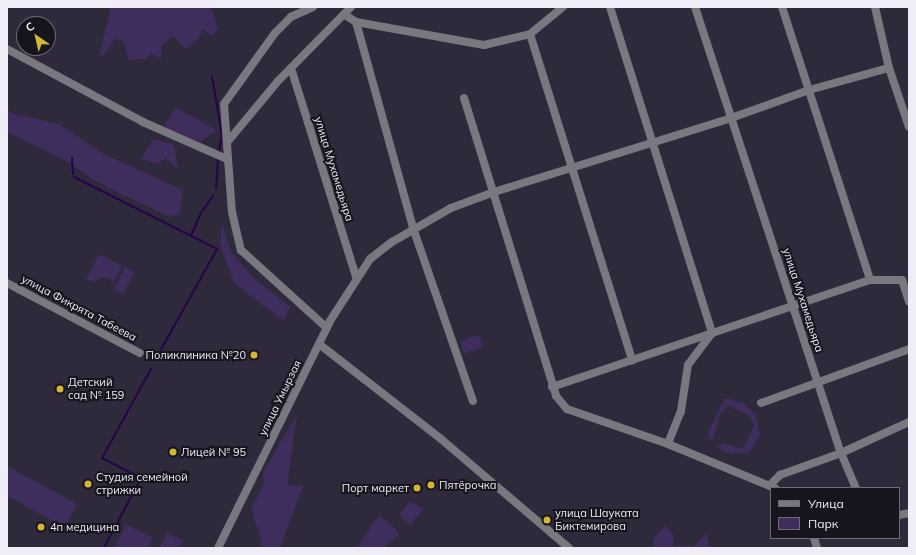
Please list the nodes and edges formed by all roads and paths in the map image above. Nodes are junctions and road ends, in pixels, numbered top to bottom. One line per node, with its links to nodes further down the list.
1 (313, 7): 18 (street)
2 (351, 7): 8 (street)
3 (563, 7): 10 (street)
4 (610, 7): 19 (street)
5 (695, 7): 16 (street, улица Мухамедьяра)
6 (782, 7): 14 (street)
7 (875, 7): 13 (street)
8 (345, 15): 9 (street); 12 (street)
9 (356, 22): 10 (street); 23 (street)
10 (530, 34): 21 (street)
11 (7, 49): 20 (street)
12 (291, 68): 18 (street); 24 (street, улица Мухамедьяра)
13 (889, 68): 14 (street); 17 (street)
14 (809, 90): 16 (street); 25 (street)
15 (464, 98): 22 (street)
16 (731, 118): 19 (street); 28 (street, улица Мухамедьяра)
17 (909, 127)
18 (229, 140): 20 (street)
19 (651, 142): 21 (street); 30 (street)
20 (227, 159): 29 (street)
21 (573, 167): 22 (street); 34 (street)
22 (494, 192): 23 (street); 36 (street)
23 (413, 228): 24 (street); 37 (street)
24 (356, 277): 29 (street)
25 (870, 280): 27 (street); 28 (street)
26 (7, 282): 33 (street, улица Фикрята Табеева)
27 (909, 302)
28 (794, 306): 30 (street); 35 (street, улица Мухамедьяра)
29 (329, 325): 31 (street, улица Умырзая)
30 (712, 333): 34 (street); 40 (street)
31 (319, 344): 44 (street, улица Умырзая); 45 (street)
32 (909, 348): 35 (street)
33 (140, 353)
34 (632, 360): 36 (street)
35 (819, 382): 38 (street); 41 (street, улица Мухамедьяра)
36 (552, 387): 40 (street)
37 (473, 400)
38 (761, 403)
39 (909, 422): 41 (street)
40 (668, 444): 42 (street)
41 (841, 453): 42 (street); 43 (street, улица Мухамедьяра)
42 (773, 486)
43 (856, 487)
44 (218, 548)
45 (570, 548)

